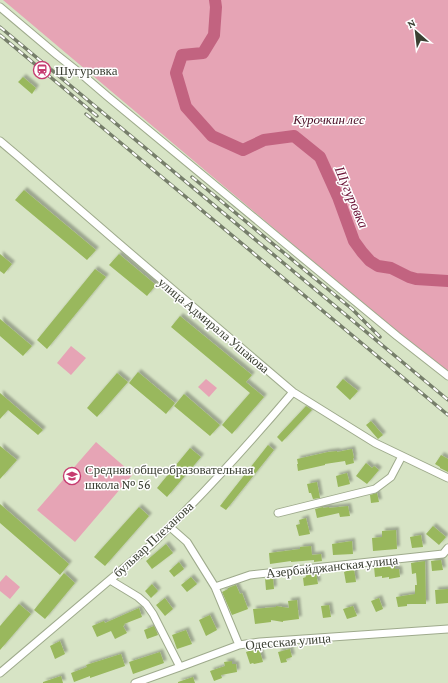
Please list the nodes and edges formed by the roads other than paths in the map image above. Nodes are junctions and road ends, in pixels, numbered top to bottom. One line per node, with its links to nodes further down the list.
1 (0, 7): 3 (street)
2 (0, 141): 4 (street, улица Адмирала Ушакова)
3 (448, 376)
4 (293, 392): 5 (street, улица Адмирала Ушакова); 8 (street, бульвар Плеханова)
5 (402, 456): 6 (street, улица Адмирала Ушакова); 7 (street)
6 (448, 478)
7 (278, 513)
8 (170, 527): 10 (street, бульвар Плеханова); 11 (street)
9 (448, 548): 11 (street, Азербайджанская улица)
10 (110, 580): 14 (street); 15 (street, бульвар Плеханова)
11 (215, 587): 13 (street)
12 (448, 629): 13 (street, Одесская улица)
13 (239, 645): 14 (street, Одесская улица)
14 (180, 667): 16 (street, Одесская улица)
15 (0, 673)
16 (135, 683)

